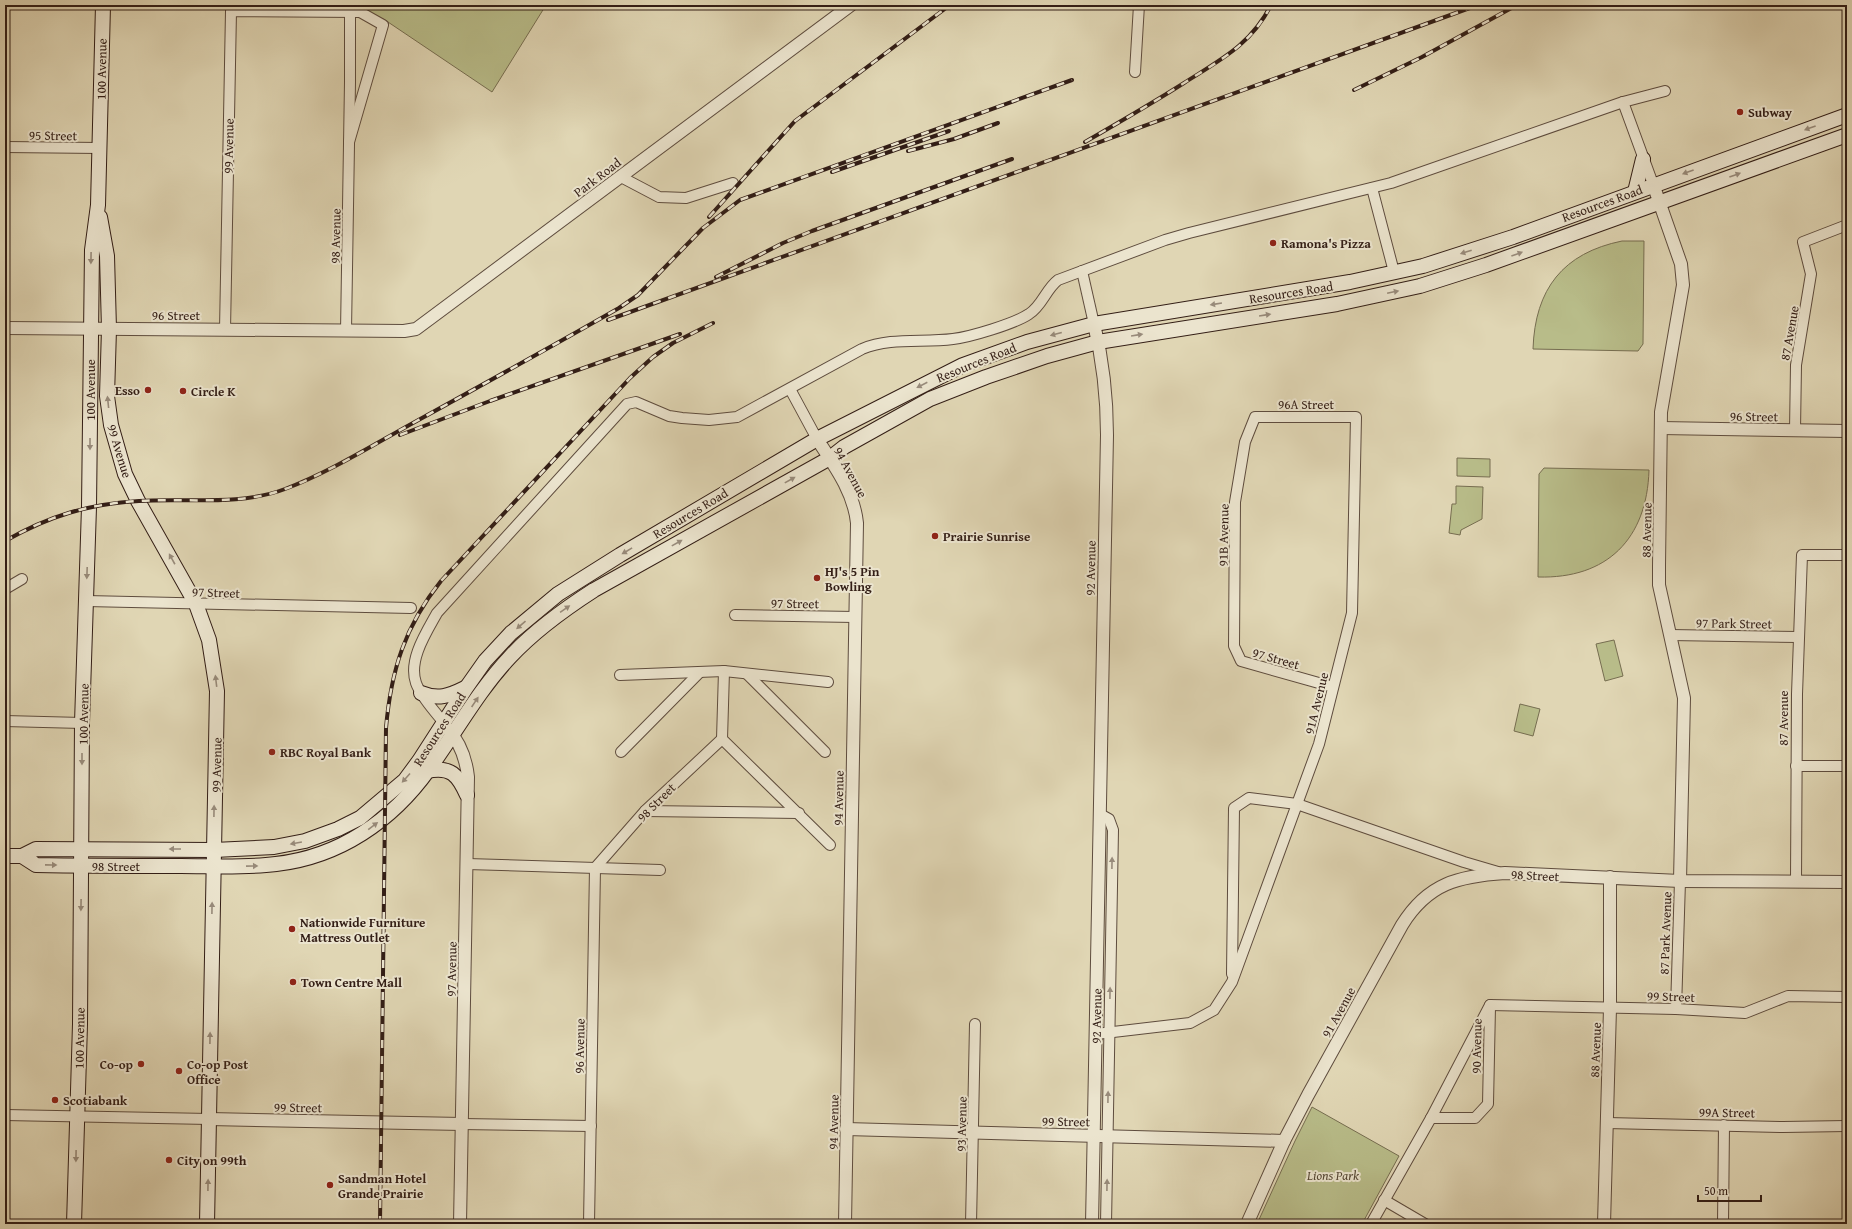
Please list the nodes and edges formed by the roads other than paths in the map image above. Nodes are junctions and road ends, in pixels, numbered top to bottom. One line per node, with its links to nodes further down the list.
1 (103, 5): 12 (main road, 100 Avenue)
2 (851, 5): 14 (street, Park Road)
3 (1139, 5): 5 (street)
4 (350, 8): 10 (street, 98 Avenue); 10 (street, 98 Avenue); 28 (street, 99 Avenue)
5 (1134, 72)
6 (1664, 91): 7 (street)
7 (1623, 102): 13 (street); 17 (street)
8 (1847, 115): 16 (main road, Resources Road, one-way to 16)
9 (1847, 135): 19 (main road, Resources Road, one-way to 9)
10 (349, 142): 29 (street, 98 Avenue)
11 (5, 148): 12 (street, 95 Street)
12 (100, 148): 20 (main road, 100 Avenue)
13 (1643, 160): 16 (street); 18 (main road)
14 (621, 177): 15 (street); 29 (street, Park Road)
15 (733, 183)
16 (1653, 184): 18 (main road, Resources Road); 19 (street, 88 Avenue)
17 (1372, 188): 22 (street); 23 (street)
18 (1635, 192): 23 (main road, Resources Road, one-way to 23)
19 (1659, 203): 30 (main road, Resources Road, one-way to 19); 34 (street, 88 Avenue)
20 (98, 205): 26 (main road, 100 Avenue, one-way to 26); 27 (main road, 100 Avenue)
21 (1847, 225): 35 (street, 87 Avenue)
22 (1082, 271): 24 (street); 31 (street)
23 (1394, 272): 24 (main road, Resources Road, one-way to 24)
24 (1094, 324): 30 (street, 92 Avenue); 37 (main road, Resources Road, one-way to 37)
25 (5, 328): 26 (street, 96 Street)
26 (90, 329): 27 (street, 96 Street); 42 (main road, 100 Avenue, one-way to 42)
27 (109, 329): 28 (street, 96 Street); 43 (main road, 99 Avenue, one-way to 27)
28 (225, 330): 29 (street, 96 Street)
29 (346, 331)
30 (1098, 342): 38 (main road, Resources Road); 72 (street, 92 Avenue)
31 (790, 389): 37 (street, 94 Avenue); 57 (street)
32 (1255, 416): 33 (street, 96A Street); 49 (street, 91B Avenue)
33 (1356, 417): 55 (street, 91A Avenue)
34 (1661, 428): 35 (street, 96 Street); 47 (street, 88 Avenue)
35 (1795, 430): 36 (street, 96 Street)
36 (1847, 431)
37 (817, 439): 38 (street, 94 Avenue); 56 (main road, Resources Road, one-way to 56)
38 (830, 458): 46 (street, 94 Avenue); 61 (main road, Resources Road, one-way to 38)
39 (1847, 555): 48 (street, 87 Avenue)
40 (22, 579): 41 (street)
41 (5, 588)
42 (86, 601): 43 (street, 97 Street); 60 (main road, 100 Avenue)
43 (196, 604): 44 (street, 97 Street); 75 (main road, 99 Avenue, one-way to 43)
44 (411, 608)
45 (735, 615): 46 (street, 97 Street)
46 (855, 617): 105 (street, 94 Avenue)
47 (1670, 635): 48 (street, 97 Park Street); 85 (street, 88 Avenue)
48 (1798, 636): 65 (street, 87 Avenue)
49 (1238, 655): 55 (street, 97 Street)
50 (724, 671): 51 (street); 52 (street); 62 (street)
51 (700, 672): 53 (street); 63 (street)
52 (747, 674): 54 (street); 64 (street)
53 (620, 675)
54 (828, 682)
55 (1333, 687): 69 (street, 91A Avenue)
56 (466, 688): 57 (main road); 59 (main road, Resources Road)
57 (421, 693): 59 (street)
58 (5, 721): 60 (street)
59 (442, 722): 61 (street, 97 Avenue); 75 (main road, Resources Road, one-way to 75)
60 (82, 723): 74 (main road, 100 Avenue, one-way to 74)
61 (453, 734): 67 (main road, Resources Road); 68 (street, 97 Avenue)
62 (722, 739): 70 (street, 98 Street); 71 (street)
63 (621, 752)
64 (825, 752)
65 (1796, 766): 66 (street); 86 (street, 87 Avenue)
66 (1847, 766)
67 (427, 771): 68 (main road); 80 (main road, Resources Road, one-way to 67)
68 (467, 795): 78 (street, 97 Avenue)
69 (1297, 804): 83 (street, 98 Street); 88 (street, 91A Avenue); 88 (street, 98 Street)
70 (645, 811): 71 (street); 81 (street, 98 Street)
71 (799, 813): 73 (street)
72 (1100, 814): 94 (street, 92 Avenue, one-way to 72); 95 (street, 92 Avenue)
73 (830, 845)
74 (82, 849): 75 (main road, 98 Street, one-way to 74); 77 (main road, 98 Street); 79 (main road, 100 Avenue)
75 (214, 850): 80 (main road, 99 Avenue)
76 (5, 856): 77 (main road, 98 Street)
77 (22, 856): 79 (main road, 98 Street, one-way to 79)
78 (467, 864): 81 (street); 101 (street, 97 Avenue)
79 (82, 866): 80 (main road, 98 Street); 97 (main road, 100 Avenue, one-way to 97)
80 (213, 866): 99 (main road, 99 Avenue, one-way to 80)
81 (594, 868): 82 (street); 103 (street, 96 Avenue)
82 (660, 870)
83 (1505, 873): 84 (street, 98 Street); 109 (street, 91 Avenue)
84 (1610, 877): 85 (street, 98 Street); 91 (street, 88 Avenue)
85 (1680, 881): 86 (street, 98 Street); 92 (street, 87 Park Avenue)
86 (1796, 881): 87 (street, 98 Street)
87 (1847, 882)
88 (1232, 982): 94 (street, 91A Avenue)
89 (1847, 997): 92 (street, 99 Street)
90 (1490, 1005): 91 (street, 99 Street); 98 (street, 90 Avenue); 98 (street, 90 Avenue)
91 (1610, 1008): 92 (street, 99 Street); 100 (street, 88 Avenue)
92 (1676, 1009)
93 (975, 1024): 106 (street, 93 Avenue)
94 (1110, 1032): 95 (street, 91A Avenue); 108 (street, 92 Avenue, one-way to 94)
95 (1096, 1034): 107 (street, 92 Avenue)
96 (5, 1116): 97 (street, 99 Street)
97 (77, 1117): 99 (street, 99 Street); 111 (main road, 100 Avenue, one-way to 111)
98 (1431, 1118): 110 (street, 90 Avenue)
99 (209, 1119): 101 (street, 99 Street); 112 (main road, 99 Avenue, one-way to 99)
100 (1607, 1123): 102 (street, 99A Street); 122 (street, 88 Avenue)
101 (462, 1124): 103 (street, 99 Street); 113 (street, 97 Avenue)
102 (1724, 1125): 104 (street, 99A Street); 123 (street)
103 (591, 1126): 114 (street, 96 Avenue)
104 (1847, 1126)
105 (846, 1129): 106 (street, 99 Street); 115 (street, 94 Avenue)
106 (974, 1133): 107 (street, 99 Street); 116 (street, 93 Avenue)
107 (1094, 1136): 108 (street, 99 Street); 117 (street, 92 Avenue)
108 (1108, 1136): 109 (street, 99 Street); 118 (street, 92 Avenue, one-way to 108)
109 (1284, 1141): 119 (street, 91 Avenue)
110 (1384, 1200): 120 (street, 90 Avenue); 121 (street)
111 (74, 1224)
112 (207, 1224)
113 (460, 1224)
114 (589, 1224)
115 (845, 1224)
116 (972, 1224)
117 (1092, 1224)
118 (1106, 1224)
119 (1247, 1224)
120 (1371, 1224)
121 (1425, 1224)
122 (1604, 1224)
123 (1723, 1224)

